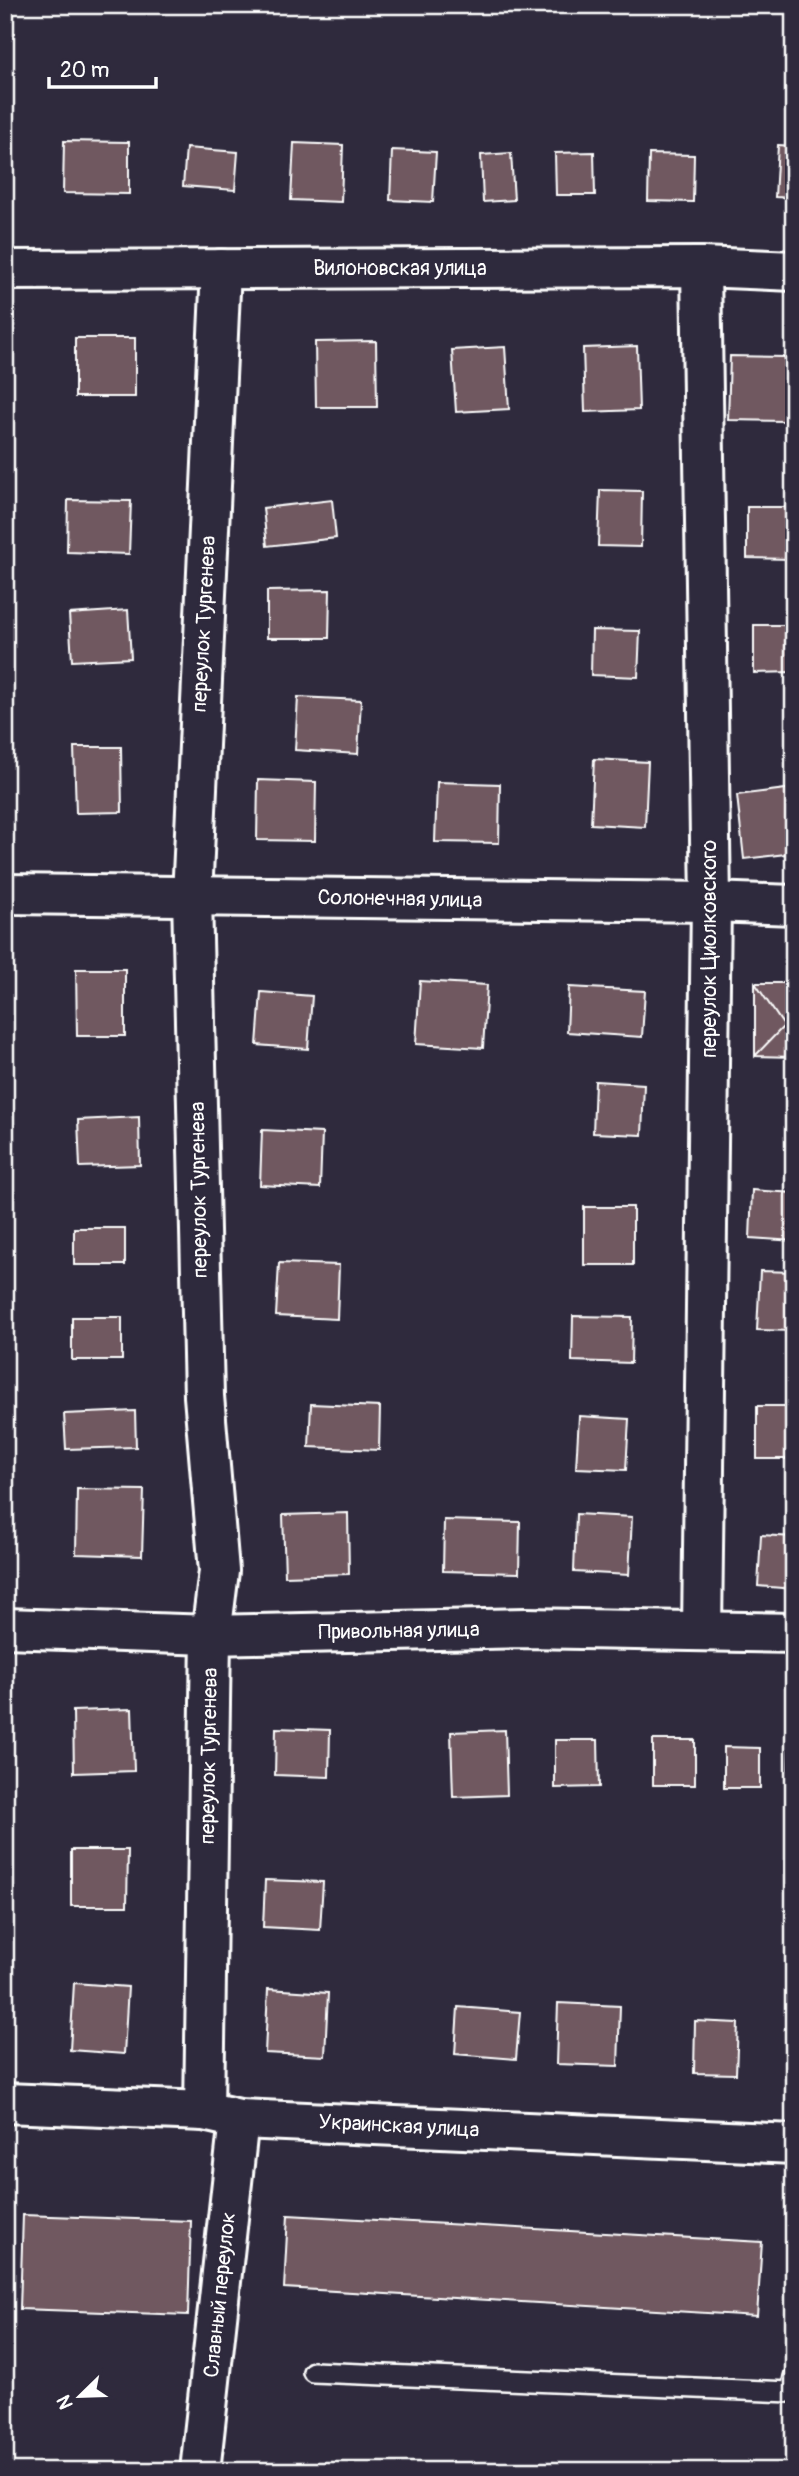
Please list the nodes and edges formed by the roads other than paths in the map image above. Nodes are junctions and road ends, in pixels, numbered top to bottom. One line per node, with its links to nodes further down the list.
1 (701, 267): 2 (street, Вилоновская улица); 4 (street, Вилоновская улица); 7 (street, переулок Циолковского)
2 (221, 269): 3 (street, Вилоновская улица); 6 (street, переулок Тургенева)
3 (5, 270)
4 (794, 271)
5 (5, 894): 6 (street, Солонечная улица)
6 (192, 897): 7 (street, Солонечная улица); 12 (street, переулок Тургенева)
7 (711, 902): 8 (street, Солонечная улица); 10 (street, переулок Циолковского)
8 (794, 905)
9 (5, 1628): 12 (street, Привольная улица)
10 (702, 1631): 11 (street, Привольная улица); 12 (street, Привольная улица)
11 (794, 1633)
12 (211, 1635): 14 (street, переулок Тургенева)
13 (5, 2102): 14 (street, Украинская улица)
14 (221, 2115): 15 (street, Украинская улица); 18 (street, Славный переулок)
15 (794, 2144)
16 (313, 2372): 17 (lane)
17 (794, 2377)
18 (201, 2471)

